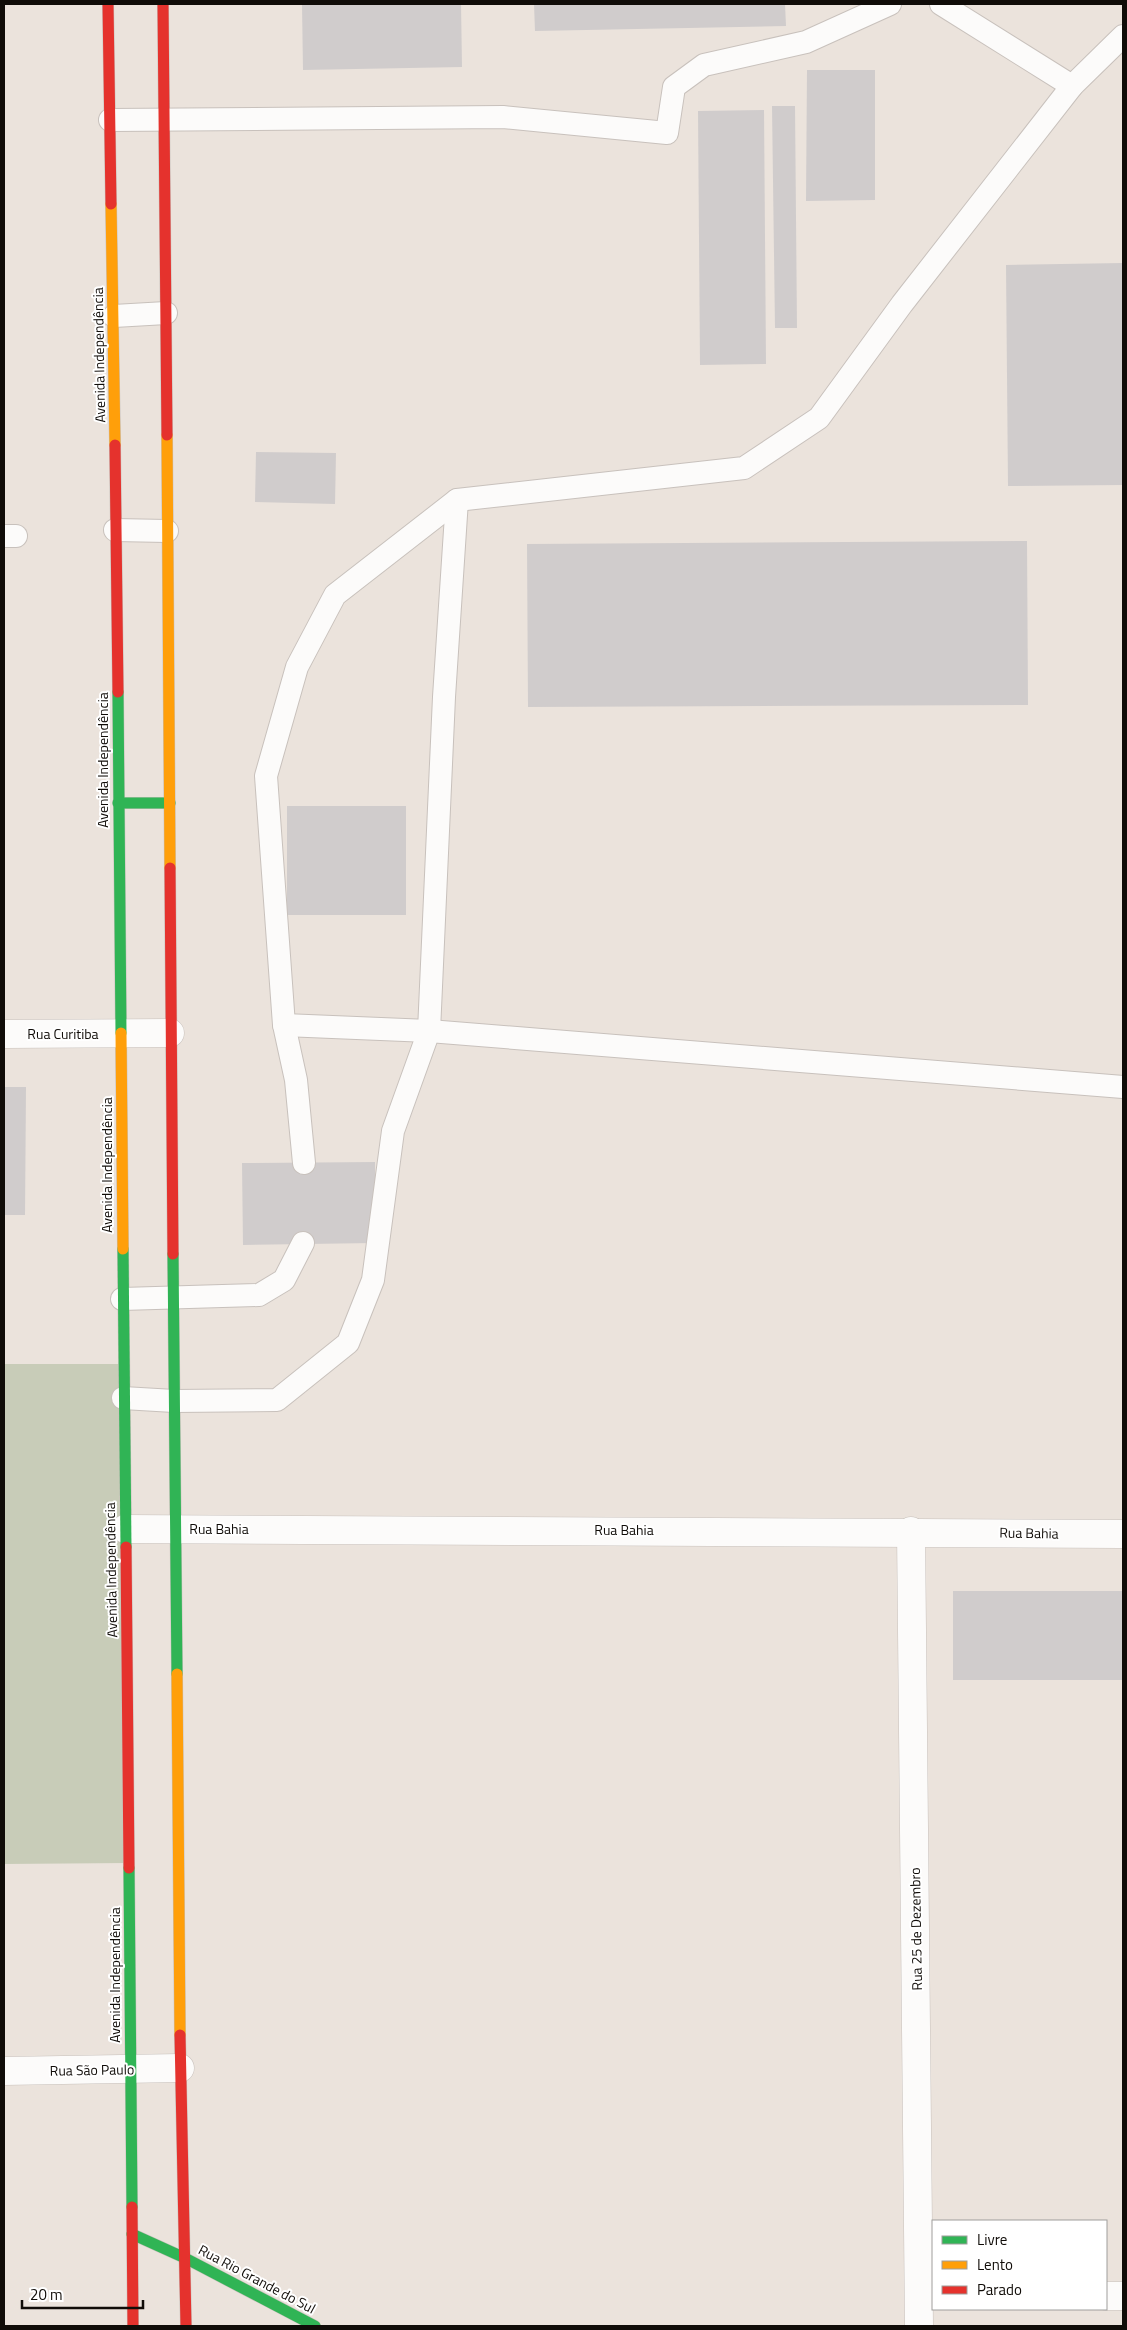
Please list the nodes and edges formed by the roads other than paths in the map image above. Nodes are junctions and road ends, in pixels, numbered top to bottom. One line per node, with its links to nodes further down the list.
1 (108, 4): 8 (main road, Avenida Independência)
2 (163, 4): 7 (main road)
3 (890, 4): 7 (lane)
4 (941, 4): 6 (lane)
5 (1123, 36): 6 (lane)
6 (1072, 86): 11 (lane)
7 (164, 119): 8 (lane); 9 (main road)
8 (110, 120): 10 (main road, Avenida Independência)
9 (166, 314): 10 (lane); 13 (main road)
10 (114, 316): 12 (main road, Avenida Independência)
11 (457, 500): 16 (lane); 17 (lane)
12 (116, 530): 13 (lane); 14 (main road, Avenida Independência)
13 (167, 531): 15 (main road)
14 (118, 803): 15 (main road); 20 (main road, Avenida Independência)
15 (170, 803): 18 (main road)
16 (284, 1025): 17 (lane); 22 (lane)
17 (429, 1031): 21 (lane); 27 (lane)
18 (170, 1032): 20 (street, Rua Curitiba); 24 (main road)
19 (4, 1034): 20 (street, Rua Curitiba)
20 (121, 1034): 25 (main road, Avenida Independência)
21 (1123, 1087)
22 (304, 1163)
23 (303, 1243): 24 (lane)
24 (173, 1298): 25 (lane); 27 (main road)
25 (122, 1299): 26 (main road, Avenida Independência)
26 (123, 1398): 27 (lane); 29 (main road, Avenida Independência)
27 (174, 1401): 28 (main road)
28 (176, 1528): 29 (street, Rua Bahia); 30 (street, Rua Bahia); 32 (main road)
29 (125, 1529): 33 (main road, Avenida Independência)
30 (911, 1531): 31 (street, Rua Bahia); 39 (street, Rua 25 de Dezembro)
31 (1123, 1534)
32 (180, 2068): 33 (street, Rua São Paulo); 36 (main road)
33 (130, 2069): 34 (street, Rua São Paulo); 35 (main road, Avenida Independência)
34 (4, 2071)
35 (132, 2234): 36 (main road, Rua Rio Grande do Sul); 40 (main road, Avenida Independência)
36 (185, 2258): 41 (main road); 42 (main road, Rua Rio Grande do Sul)
37 (1107, 2296): 38 (street)
38 (1123, 2296)
39 (927, 2297): 43 (street, Rua 25 de Dezembro)
40 (133, 2326)
41 (186, 2326)
42 (315, 2326)
43 (919, 2326)

